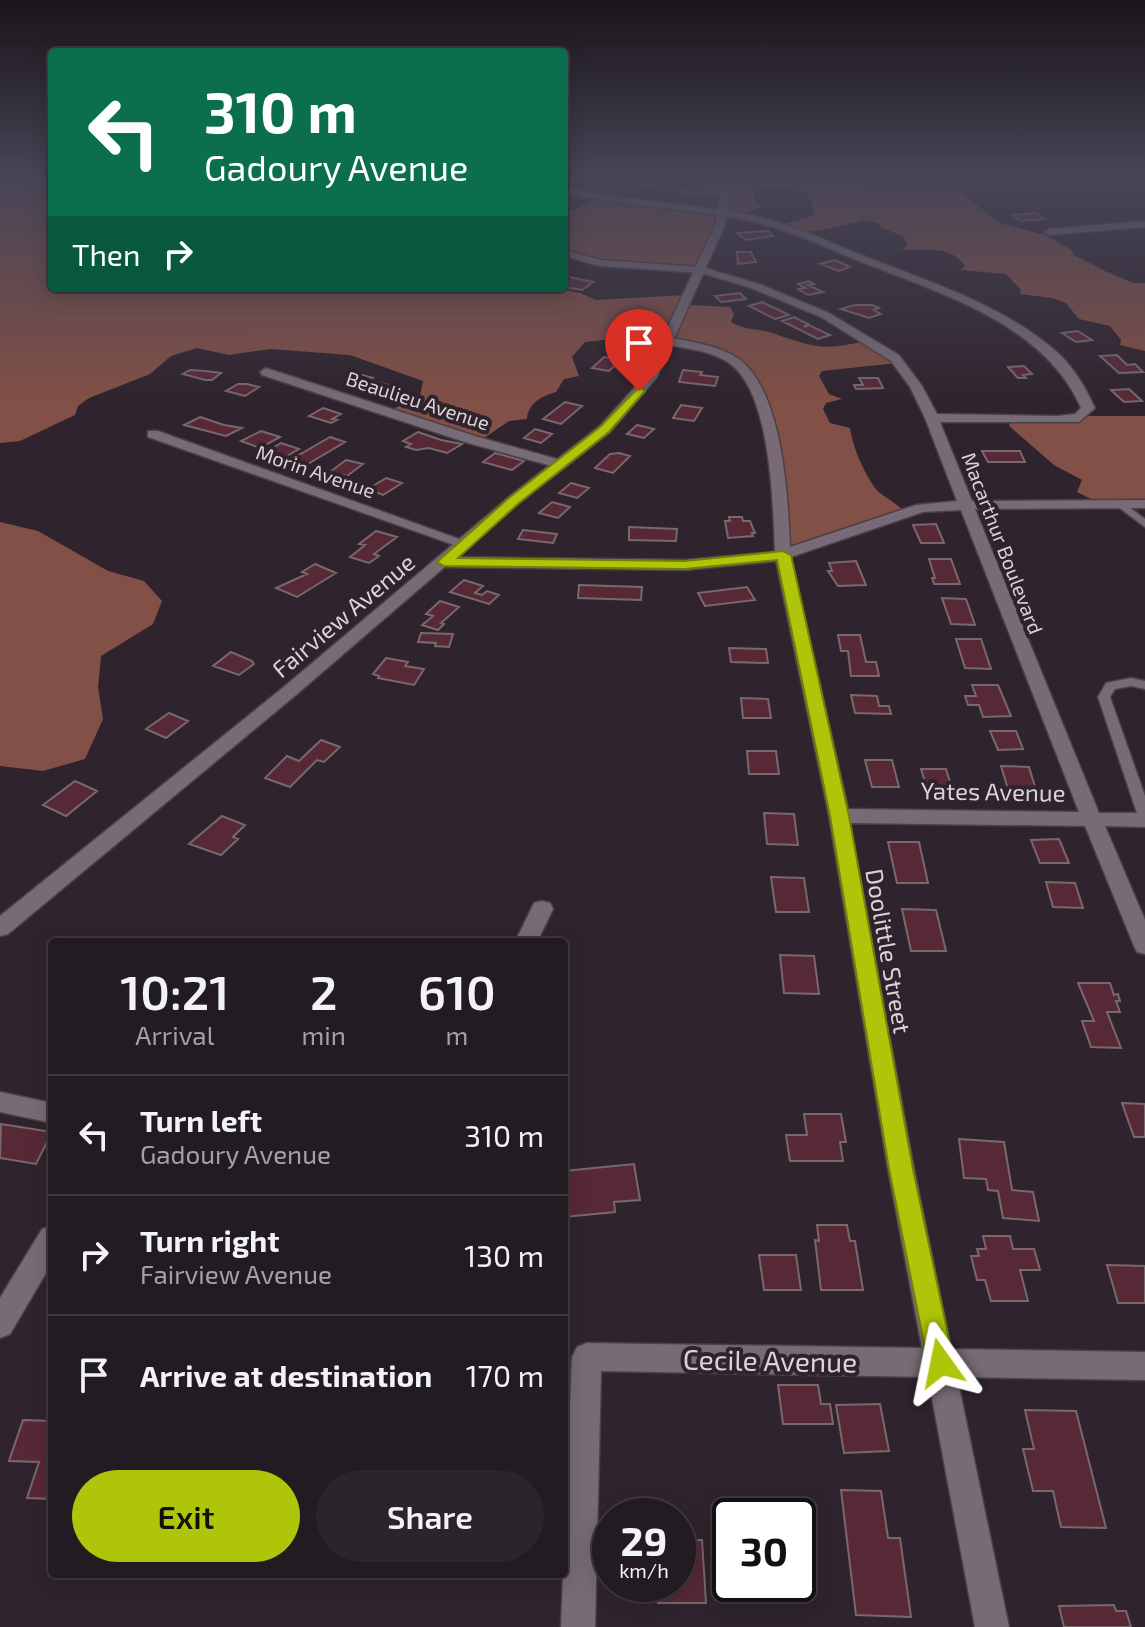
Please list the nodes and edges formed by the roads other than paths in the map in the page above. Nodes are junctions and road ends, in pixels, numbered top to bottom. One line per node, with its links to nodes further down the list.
1 (710, 252): 4 (street, Fairview Avenue)
2 (844, 252): 7 (street)
3 (568, 254): 4 (street, Macarthur Boulevard)
4 (702, 270): 5 (street, Fairview Avenue); 7 (street, Macarthur Boulevard)
5 (668, 341): 9 (street, Fairview Avenue); 15 (street, Doolittle Street)
6 (266, 372): 9 (street, Beaulieu Avenue)
7 (932, 418): 12 (street, Macarthur Boulevard)
8 (153, 434): 14 (street, Morin Avenue)
9 (559, 464): 14 (street, Fairview Avenue)
10 (1121, 504): 11 (street); 12 (street); 13 (lane)
11 (1145, 504)
12 (964, 505): 15 (street); 19 (street, Macarthur Boulevard)
13 (1145, 524)
14 (465, 544): 16 (street, Fairview Avenue)
15 (783, 555): 16 (street); 18 (street, Doolittle Street)
16 (444, 562): 22 (street, Fairview Avenue)
17 (1145, 685): 20 (lane)
18 (839, 816): 19 (street, Yates Avenue); 29 (street, Doolittle Street)
19 (1090, 818): 20 (street, Yates Avenue); 24 (street, Macarthur Boulevard)
20 (1145, 818)
21 (542, 909): 23 (street)
22 (0, 928)
23 (528, 938)
24 (1145, 946)
25 (0, 1102): 26 (street)
26 (48, 1112)
27 (48, 1245): 28 (street)
28 (0, 1324)
29 (941, 1363): 30 (street, Cecile Avenue); 31 (street, Cecile Avenue); 32 (street, Doolittle Street)
30 (1145, 1366)
31 (578, 1627)
32 (992, 1627)

